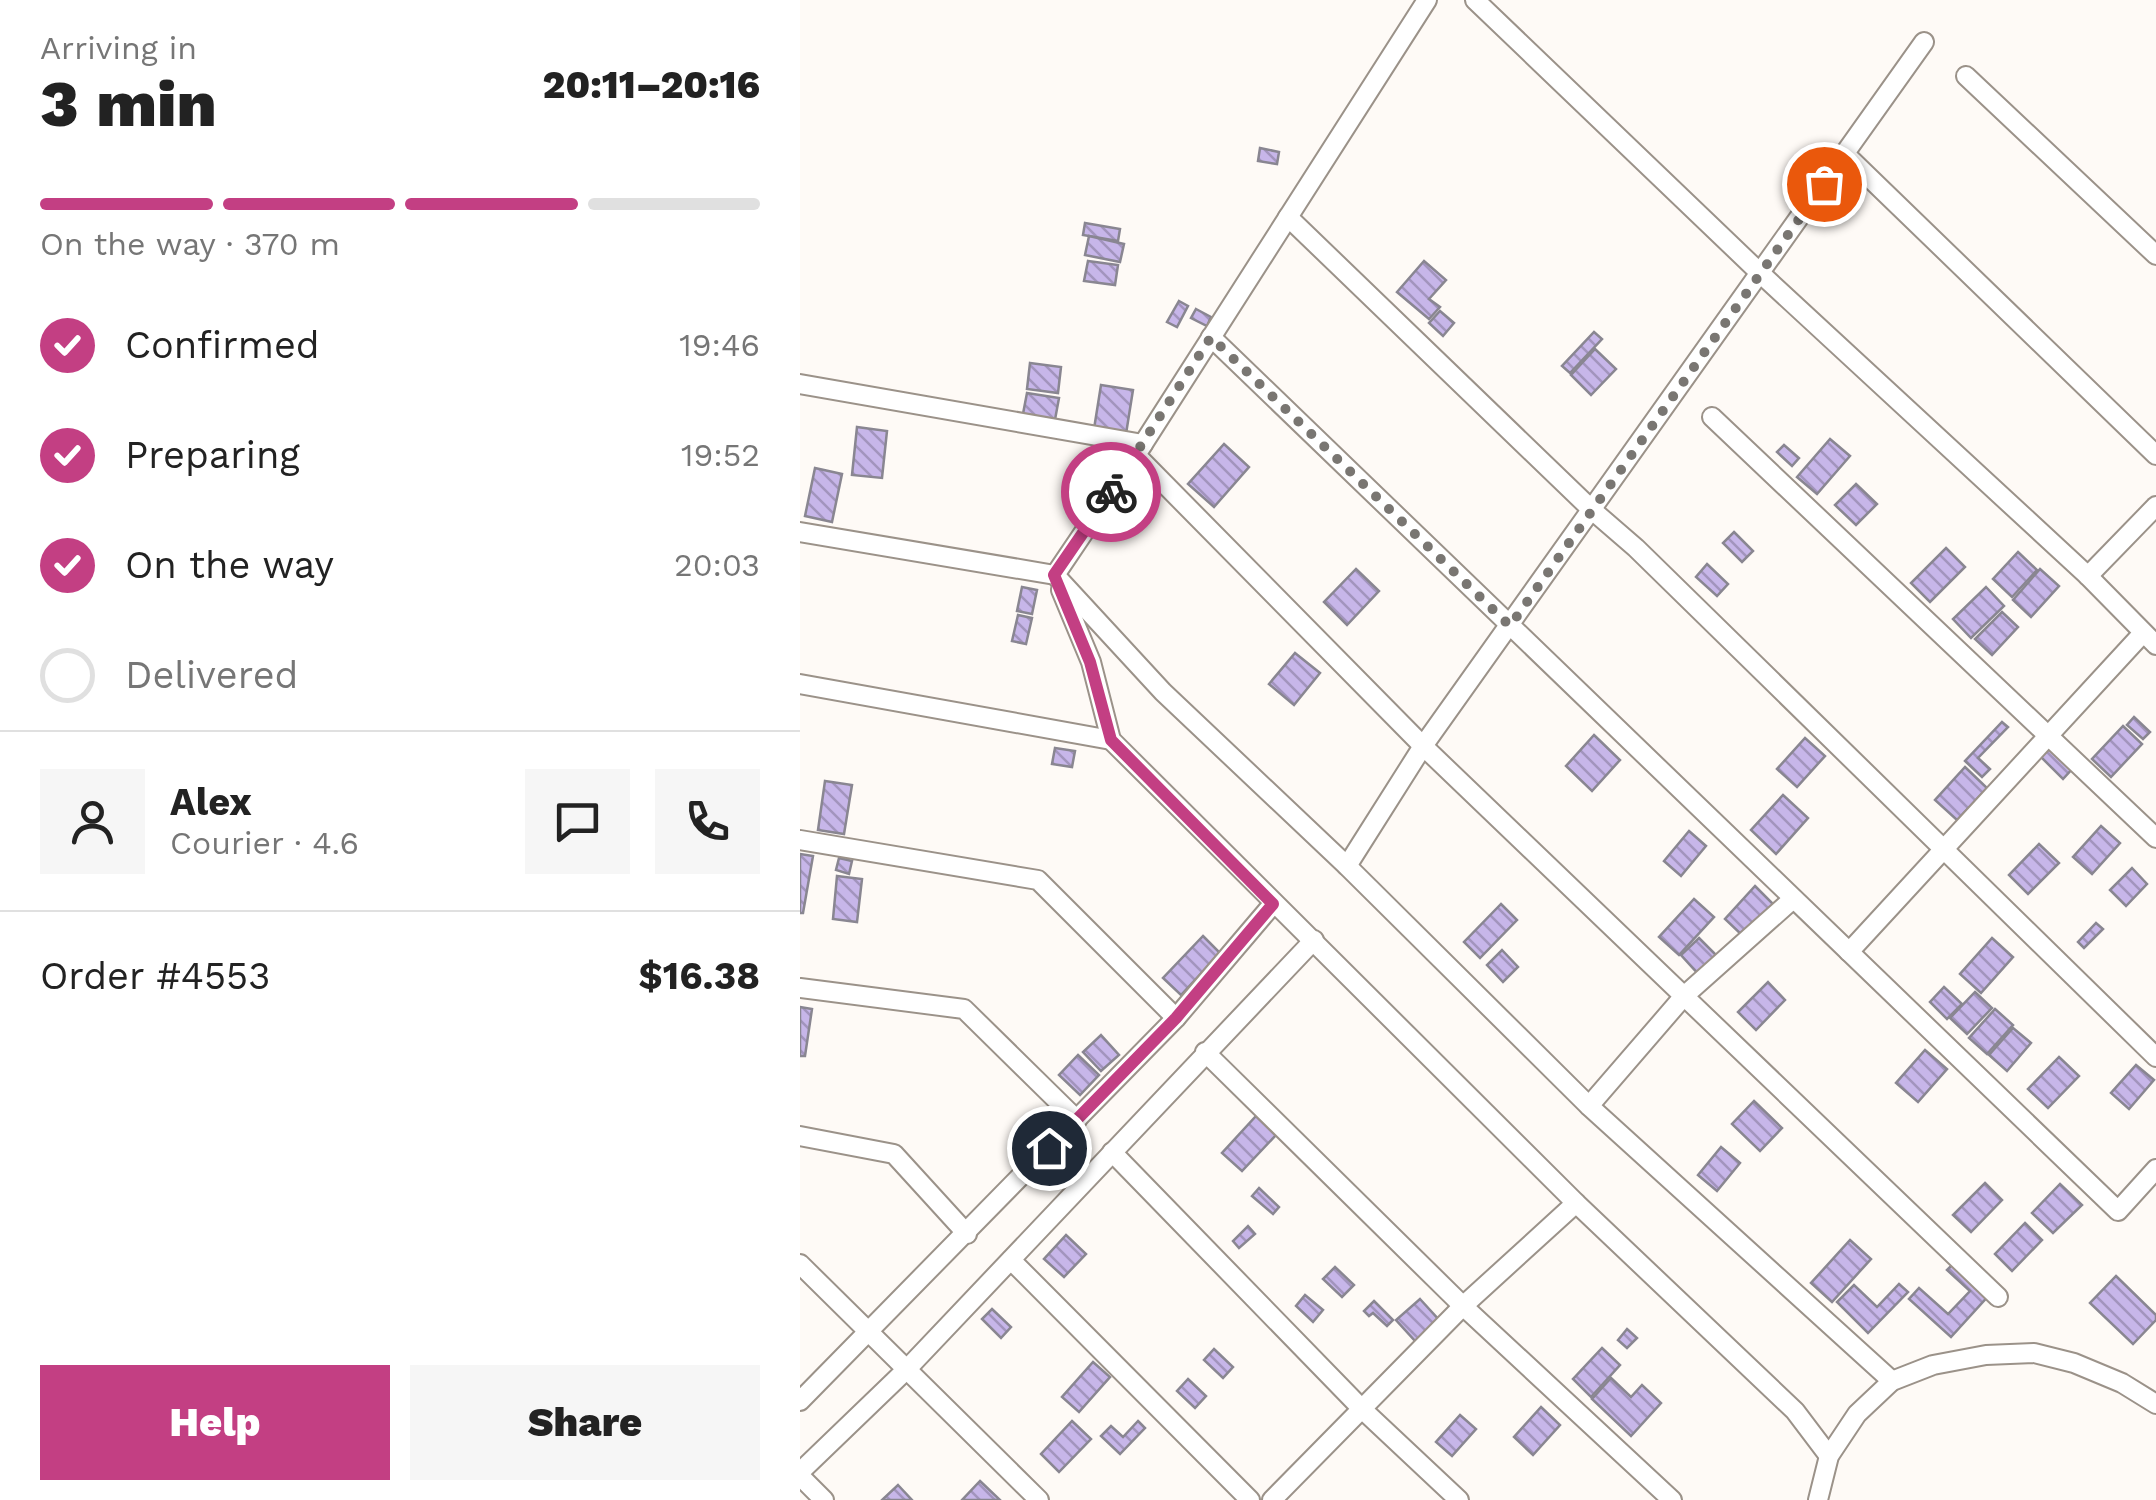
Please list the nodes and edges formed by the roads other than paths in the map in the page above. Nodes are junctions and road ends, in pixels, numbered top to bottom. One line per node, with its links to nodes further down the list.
1 (1427, 0): 6 (street)
2 (1475, 0): 10 (street)
3 (1924, 42): 5 (street)
4 (1966, 76): 7 (street)
5 (1845, 154): 10 (street); 15 (street)
6 (1288, 217): 11 (street); 17 (street)
7 (2130, 228): 8 (street); 9 (street)
8 (2156, 229)
9 (2156, 255)
10 (1760, 273): 17 (street); 20 (street)
11 (1211, 337): 14 (street); 21 (street)
12 (800, 384): 14 (street)
13 (1712, 417): 24 (street)
14 (1140, 450): 19 (street); 26 (street)
15 (2156, 455)
16 (2156, 506): 20 (street)
17 (1592, 510): 21 (street); 29 (street)
18 (800, 532): 19 (street)
19 (1054, 575): 25 (street); 30 (street)
20 (2088, 576): 22 (street)
21 (1510, 626): 26 (street); 31 (street)
22 (2150, 639): 24 (street)
23 (800, 684): 25 (street)
24 (2048, 736): 27 (street); 29 (street)
25 (1111, 740): 32 (street)
26 (1423, 746): 30 (street); 36 (street)
27 (2156, 838)
28 (800, 840): 37 (street)
29 (1943, 848): 34 (street); 39 (street)
30 (1347, 866): 40 (street)
31 (1793, 898): 34 (street); 36 (street)
32 (1273, 904): 33 (street); 37 (street)
33 (1314, 940): 38 (street); 45 (street)
34 (1849, 952): 44 (street)
35 (800, 988): 41 (street)
36 (1684, 996): 40 (street); 49 (street)
37 (1176, 1018): 41 (street)
38 (1205, 1052): 43 (street); 50 (street)
39 (2156, 1057)
40 (1589, 1106): 53 (street)
41 (1076, 1120): 46 (street)
42 (800, 1136): 46 (street)
43 (1112, 1152): 47 (street); 56 (street)
44 (2156, 1168)
45 (1576, 1203): 50 (street); 57 (street)
46 (967, 1234): 51 (street)
47 (1011, 1260): 52 (street); 61 (street)
48 (800, 1264): 51 (street)
49 (1998, 1297)
50 (1463, 1306): 56 (street); 64 (street)
51 (869, 1333): 52 (street); 54 (street)
52 (907, 1369): 58 (street); 60 (street)
53 (1892, 1381): 55 (street); 57 (street)
54 (800, 1402)
55 (2156, 1404)
56 (1362, 1409): 62 (street); 63 (street)
57 (1829, 1456): 65 (street)
58 (800, 1474): 59 (street)
59 (824, 1500)
60 (1039, 1500)
61 (1250, 1500)
62 (1272, 1500)
63 (1459, 1500)
64 (1672, 1500)
65 (1818, 1500)

